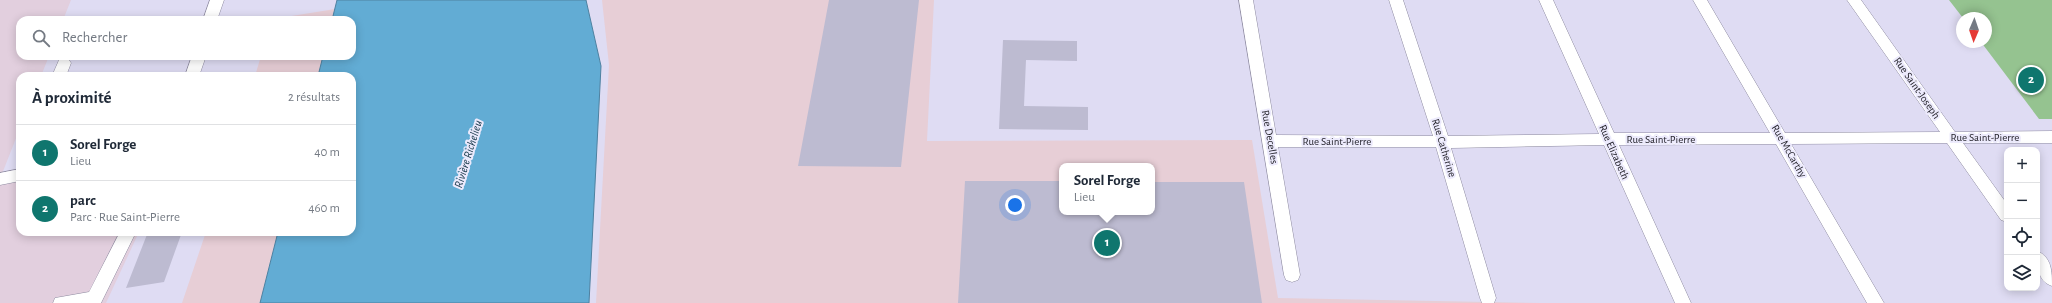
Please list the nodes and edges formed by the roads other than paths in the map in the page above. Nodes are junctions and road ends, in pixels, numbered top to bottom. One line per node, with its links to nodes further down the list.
1 (217, 0): 7 (street)
2 (1246, 0): 16 (street, Rue Decelles)
3 (1396, 0): 17 (street, Rue Catherine)
4 (1546, 0): 15 (street, Rue Elizabeth)
5 (1700, 0): 13 (street, Rue McCarthy)
6 (1854, 0): 14 (street, Rue Saint-Joseph)
7 (211, 16)
8 (198, 60): 11 (street)
9 (64, 63): 10 (street)
10 (60, 72)
11 (193, 72)
12 (2052, 137): 14 (street, Rue Saint-Pierre)
13 (1781, 138): 14 (street, Rue Saint-Pierre); 15 (street, Rue Saint-Pierre); 27 (street, Rue McCarthy)
14 (1952, 138): 18 (street, Rue Saint-Joseph)
15 (1608, 139): 17 (street, Rue Saint-Pierre); 26 (street, Rue Elizabeth)
16 (1271, 141): 17 (street, Rue Saint-Pierre); 21 (street, Rue Decelles)
17 (1442, 142): 23 (street, Rue Catherine)
18 (2004, 212)
19 (126, 236): 24 (street)
20 (2040, 262): 22 (street)
21 (1292, 275)
22 (2052, 279)
23 (1488, 298)
24 (94, 300): 25 (street)
25 (61, 303)
26 (1683, 303)
27 (1876, 303)

